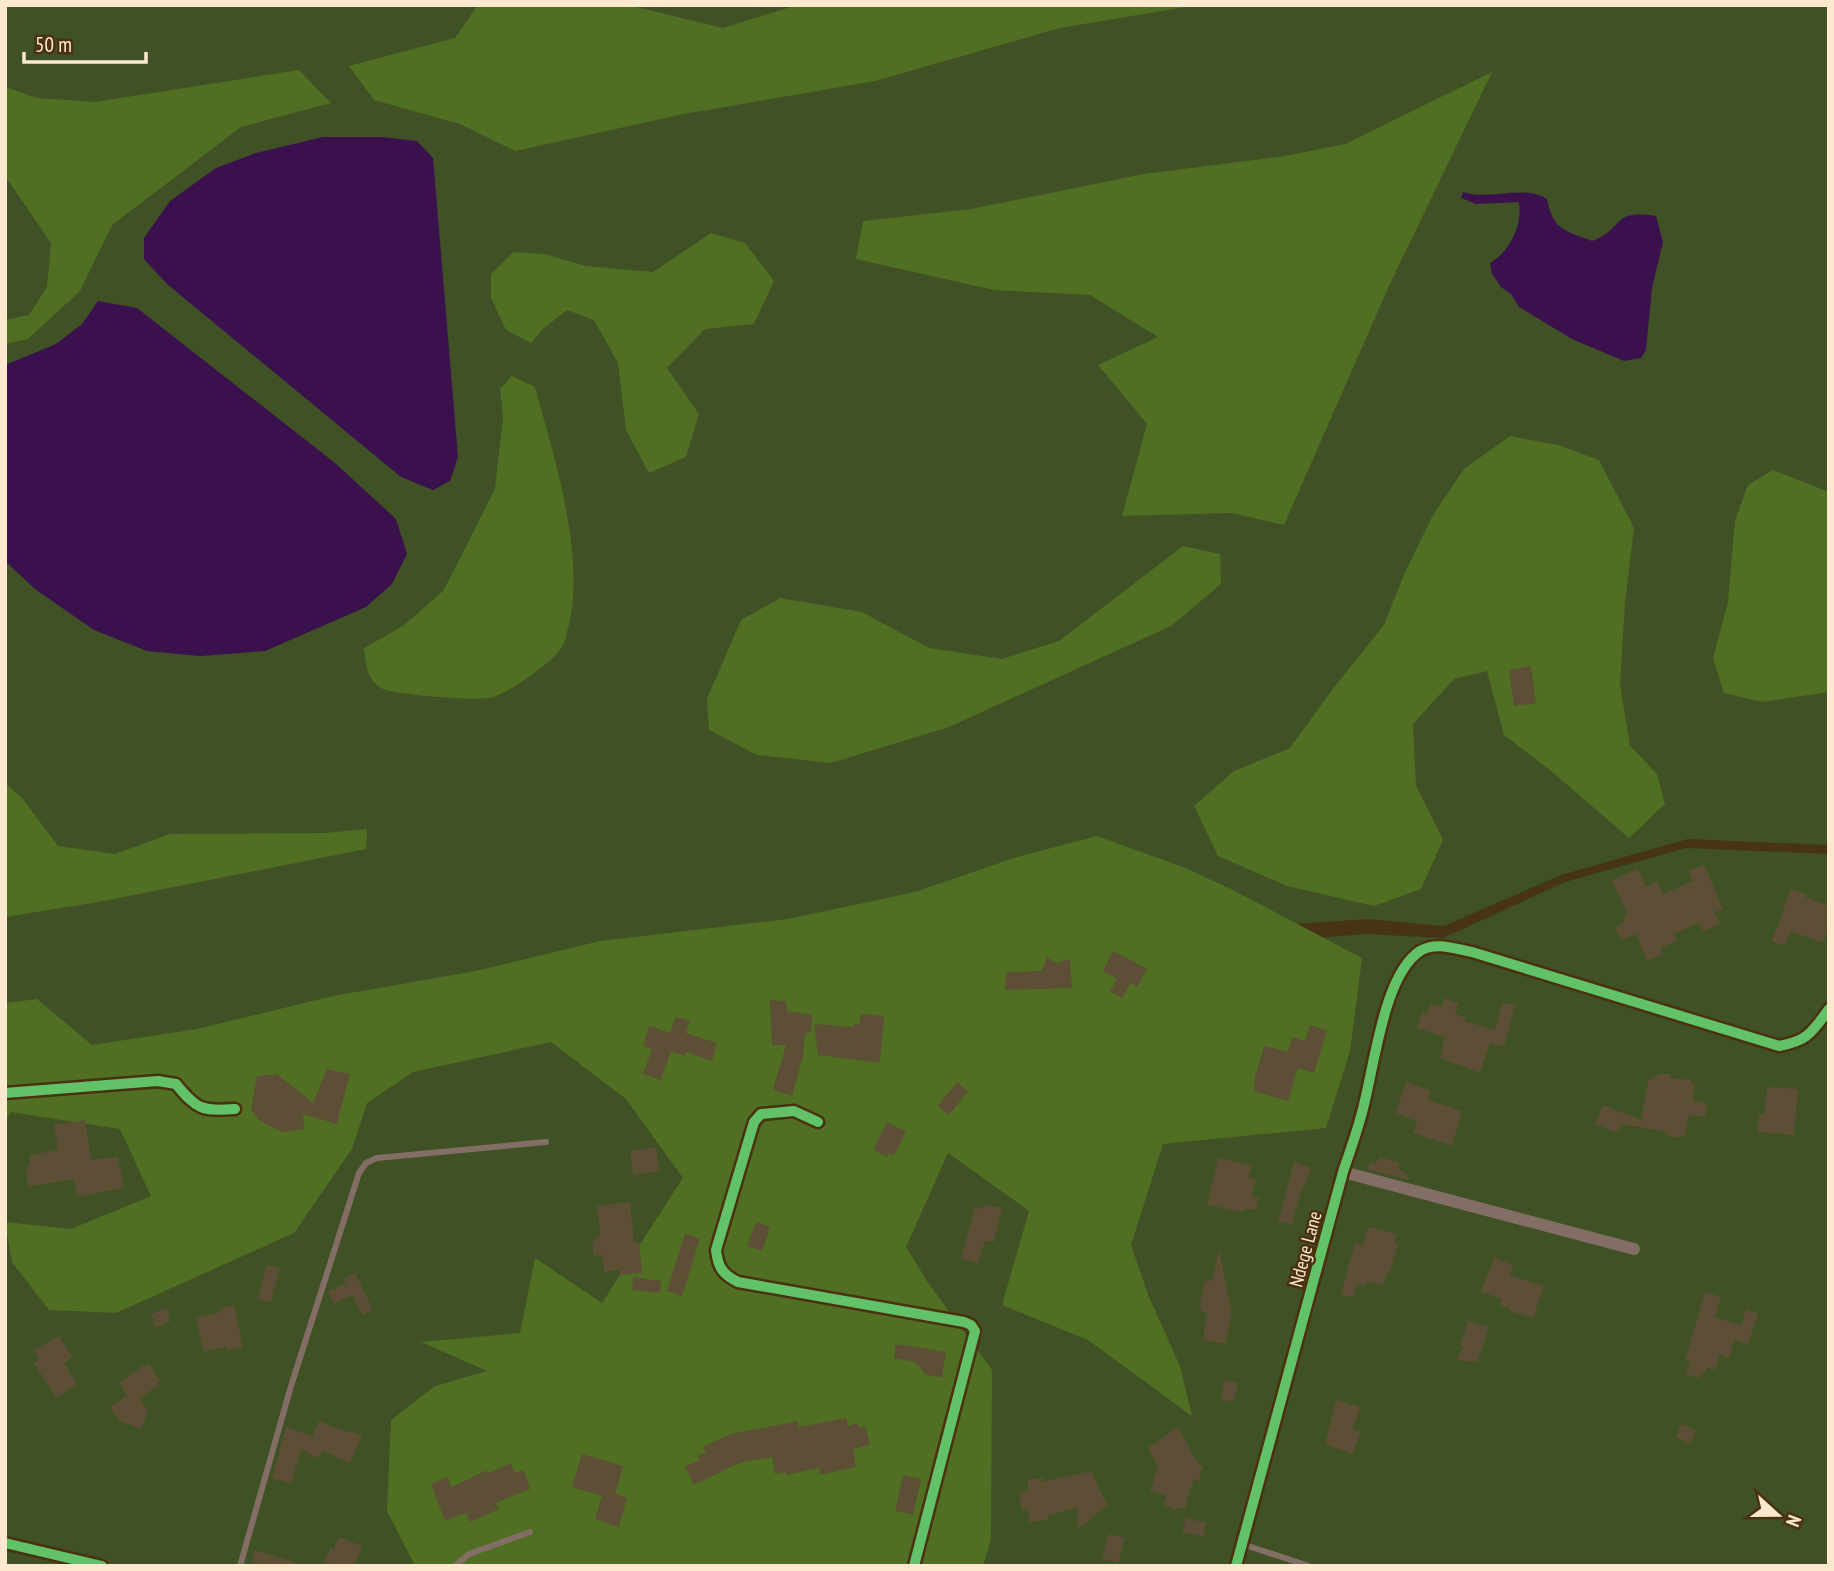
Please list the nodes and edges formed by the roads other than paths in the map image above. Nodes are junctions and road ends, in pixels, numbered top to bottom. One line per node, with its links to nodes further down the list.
1 (1829, 1009): 6 (street, Ndege Lane)
2 (5, 1093): 3 (street)
3 (235, 1109)
4 (818, 1122): 14 (street)
5 (546, 1142): 12 (lane)
6 (1343, 1172): 7 (street); 10 (street, Ndege Lane)
7 (1634, 1249)
8 (530, 1532): 13 (lane)
9 (5, 1543): 11 (street)
10 (1242, 1544): 15 (street, Ndege Lane); 16 (lane)
11 (102, 1566)
12 (240, 1566)
13 (455, 1566)
14 (914, 1566)
15 (1236, 1566)
16 (1309, 1566)

